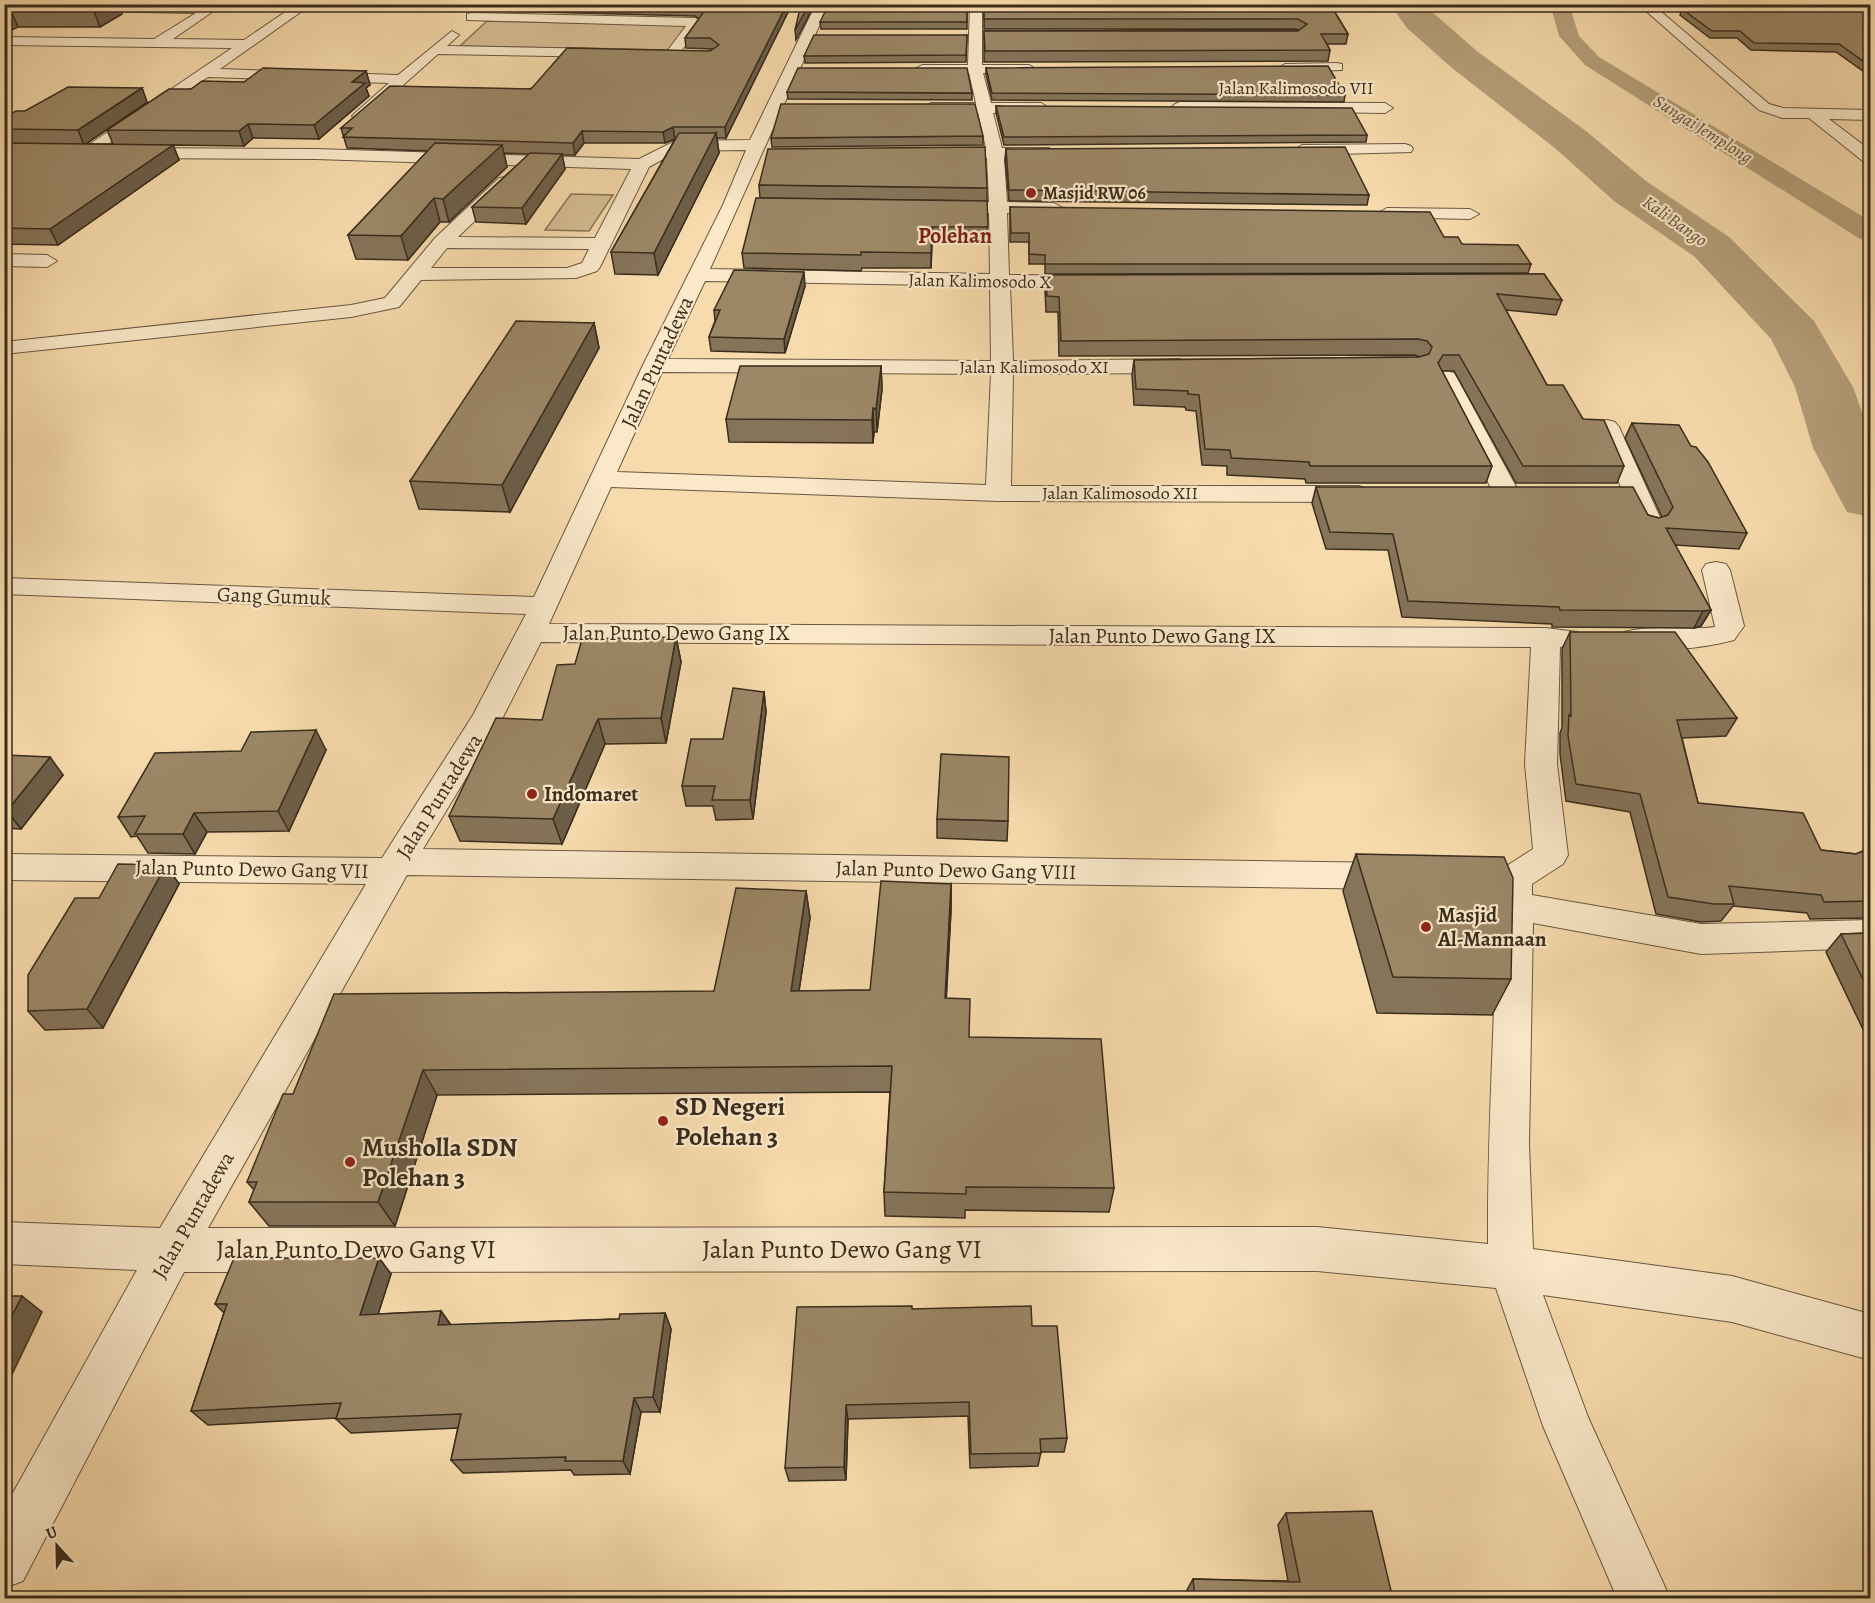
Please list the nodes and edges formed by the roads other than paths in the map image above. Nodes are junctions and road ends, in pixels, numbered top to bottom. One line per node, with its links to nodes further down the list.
1 (306, 4): 13 (street)
2 (486, 4): 8 (street)
3 (975, 7): 19 (street)
4 (1647, 7): 6 (street); 29 (street)
5 (1760, 8): 7 (street)
6 (1674, 9)
7 (1734, 9)
8 (472, 17): 14 (street); 16 (street)
9 (4, 18): 12 (street)
10 (821, 18): 35 (street, Jalan Puntadewa)
11 (4, 41): 12 (street)
12 (157, 43): 13 (street)
13 (243, 45): 22 (street)
14 (435, 50): 15 (street); 23 (street)
15 (625, 53)
16 (691, 54)
17 (1337, 67): 18 (street)
18 (1267, 68)
19 (975, 69): 20 (street); 21 (street); 26 (street)
20 (1045, 69)
21 (904, 70)
22 (203, 73): 23 (street); 39 (street)
23 (401, 79): 31 (street)
24 (1159, 107): 28 (street, Jalan Kalimosodo VII)
25 (912, 108): 26 (street)
26 (982, 108): 27 (street); 37 (street)
27 (1053, 108)
28 (1385, 108)
29 (1812, 113): 30 (street); 40 (street)
30 (1870, 115)
31 (351, 124)
32 (333, 139): 39 (street)
33 (1405, 149): 34 (street)
34 (1288, 150)
35 (760, 151): 42 (street); 53 (street, Jalan Puntadewa)
36 (924, 153): 37 (street)
37 (995, 153): 38 (street); 44 (street)
38 (1065, 153)
39 (315, 154): 41 (street)
40 (1868, 154)
41 (526, 162): 42 (street); 48 (street)
42 (642, 164): 49 (street)
43 (928, 207): 44 (street)
44 (998, 208): 45 (street); 54 (street)
45 (1068, 208)
46 (1363, 213): 47 (street)
47 (1470, 214)
48 (442, 242): 49 (street); 52 (street)
49 (602, 244): 52 (street)
50 (4, 260): 51 (street)
51 (47, 261)
52 (415, 274): 56 (street)
53 (697, 276): 54 (street, Jalan Kalimosodo X); 57 (street, Jalan Puntadewa)
54 (1001, 282): 55 (street, Jalan Kalimosodo X); 59 (street)
55 (1108, 282)
56 (4, 348)
57 (654, 365): 59 (street, Jalan Kalimosodo XI); 62 (street, Jalan Puntadewa)
58 (1202, 366): 59 (street, Jalan Kalimosodo XI)
59 (1002, 368): 63 (street)
60 (1446, 378): 65 (street)
61 (1607, 427): 66 (street)
62 (603, 479): 63 (street, Jalan Kalimosodo XII); 69 (street, Jalan Puntadewa)
63 (998, 493): 64 (street, Jalan Kalimosodo XII)
64 (1377, 494)
65 (1507, 494)
66 (1650, 524)
67 (1716, 570): 70 (street, Jalan Punto Dewo Gang IX)
68 (4, 586): 69 (street, Gang Gumuk)
69 (537, 620): 70 (street, Jalan Punto Dewo Gang IX); 72 (street, Jalan Puntadewa)
70 (1546, 638): 73 (street)
71 (4, 867): 72 (street, Jalan Punto Dewo Gang VII)
72 (394, 867): 73 (street, Jalan Punto Dewo Gang VIII); 76 (street, Jalan Puntadewa)
73 (1515, 892): 74 (street, Jalan Punto Dewo Gang VIII); 77 (street)
74 (1870, 934)
75 (4, 1243): 76 (street, Jalan Punto Dewo Gang VI)
76 (172, 1250): 77 (street, Jalan Punto Dewo Gang VI); 79 (street, Jalan Puntadewa)
77 (1511, 1268): 78 (street, Jalan Punto Dewo Gang VI); 80 (street)
78 (1870, 1337)
79 (4, 1562)
80 (1644, 1599)

